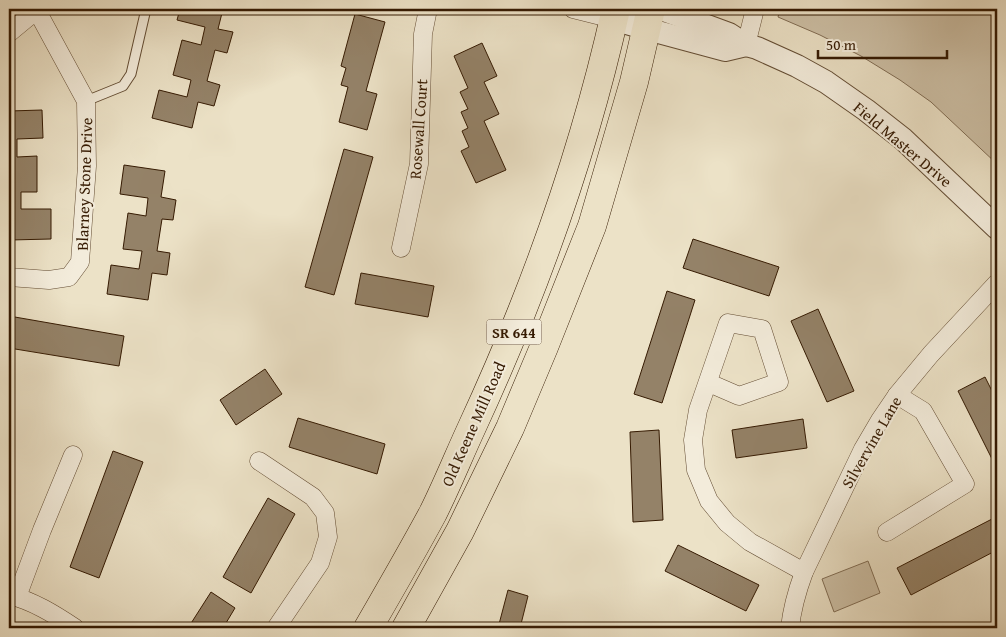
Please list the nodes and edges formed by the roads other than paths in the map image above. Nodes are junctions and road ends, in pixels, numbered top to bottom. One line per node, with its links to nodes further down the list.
1 (37, 9): 8 (street); 10 (street, Blarney Stone Drive)
2 (146, 9): 10 (lane)
3 (428, 9): 12 (street, Rosewall Court)
4 (573, 9): 6 (street)
5 (754, 9): 9 (street)
6 (614, 14): 7 (street); 24 (main road, Old Keene Mill Road / SR 644)
7 (653, 16): 9 (street); 25 (main road, Old Keene Mill Road / SR 644)
8 (9, 33)
9 (746, 45): 11 (street, Field Master Drive)
10 (86, 101): 13 (street, Blarney Stone Drive)
11 (997, 228)
12 (401, 248)
13 (9, 278)
14 (997, 284): 16 (street, Silvervine Lane)
15 (708, 383): 15 (street); 20 (street)
16 (896, 395): 19 (street); 20 (street, Silvervine Lane)
17 (73, 455): 21 (street)
18 (259, 461): 23 (street)
19 (887, 532)
20 (804, 572): 26 (street, Silvervine Lane)
21 (13, 596): 22 (street)
22 (75, 628)
23 (276, 628)
24 (368, 628)
25 (406, 628)
26 (790, 628)

